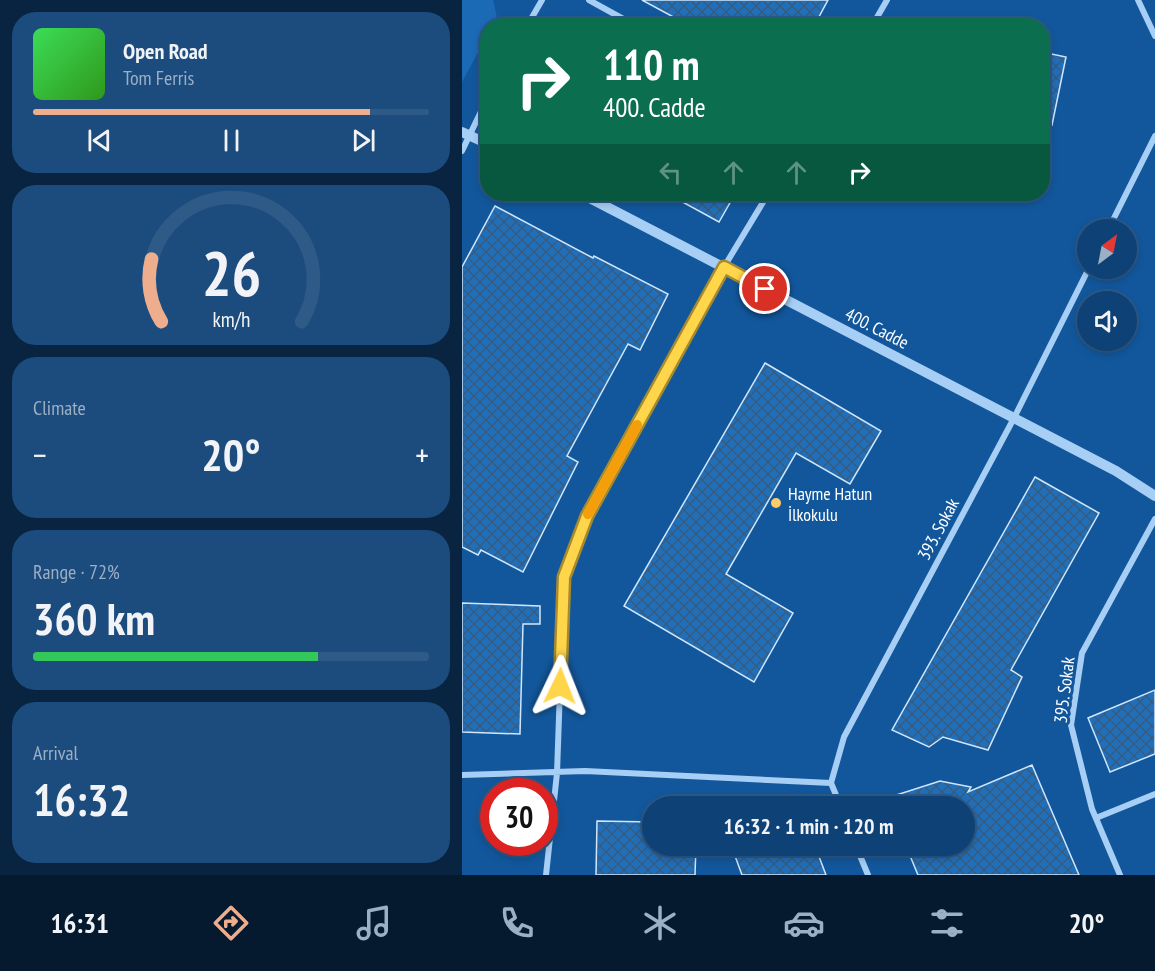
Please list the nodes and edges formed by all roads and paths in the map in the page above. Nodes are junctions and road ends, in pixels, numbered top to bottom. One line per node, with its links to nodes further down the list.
1 (542, 0): 5 (street)
2 (589, 0): 6 (street)
3 (888, 0): 7 (street)
4 (1138, 0): 8 (street)
5 (532, 18)
6 (622, 18)
7 (877, 18)
8 (1155, 36)
9 (480, 111): 10 (street)
10 (466, 134): 12 (street); 13 (street)
11 (1155, 136): 16 (street)
12 (480, 140)
13 (462, 151)
14 (596, 201): 17 (street, 400. Cadde)
15 (764, 201): 17 (street)
16 (1114, 219)
17 (724, 267): 19 (street, 400. Cadde); 22 (street)
18 (1084, 279): 19 (street, 393. Sokak)
19 (1014, 418): 20 (street, 400. Cadde); 24 (street, 393. Sokak)
20 (1155, 496)
21 (1155, 519): 27 (street, 395. Sokak)
22 (557, 773): 23 (street); 24 (street); 29 (street)
23 (462, 775)
24 (831, 783): 26 (street)
25 (1155, 794): 27 (street)
26 (836, 796)
27 (1096, 818): 31 (street, 395. Sokak)
28 (860, 856): 30 (street)
29 (546, 875)
30 (868, 875)
31 (1120, 875)

